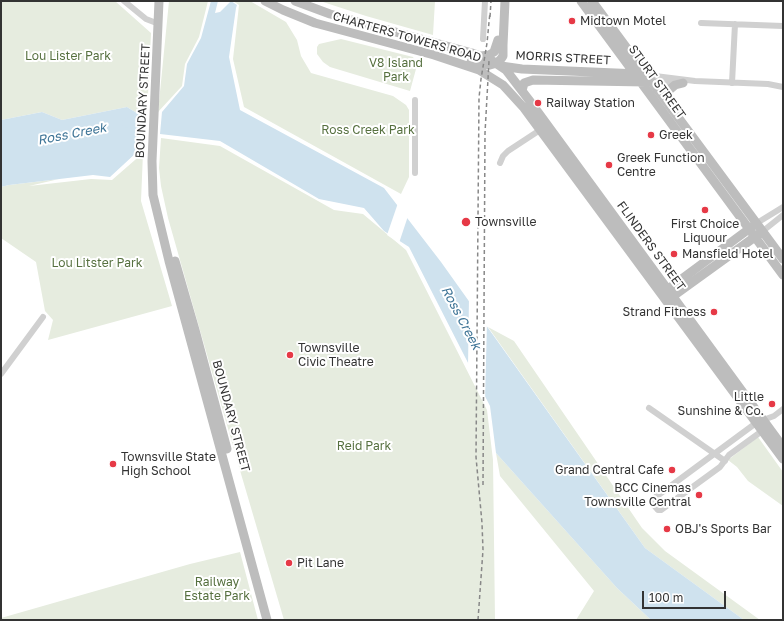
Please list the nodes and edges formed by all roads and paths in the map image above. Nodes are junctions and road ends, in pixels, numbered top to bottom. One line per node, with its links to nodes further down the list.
1 (124, 1): 11 (street)
2 (265, 1): 16 (main road, CHARTERS TOWERS ROAD)
3 (295, 1): 17 (main road, CHARTERS TOWERS ROAD)
4 (484, 1): 14 (street)
5 (499, 1): 15 (main road)
6 (505, 1): 19 (main road)
7 (581, 1): 18 (main road, STURT STREET)
8 (592, 1): 21 (main road, STURT STREET)
9 (160, 3): 11 (main road, BOUNDARY STREET)
10 (701, 22): 12 (street)
11 (159, 24): 37 (main road, BOUNDARY STREET)
12 (736, 24): 13 (street); 25 (street)
13 (783, 26)
14 (482, 39)
15 (498, 40): 17 (main road); 19 (main road)
16 (434, 55): 19 (main road); 22 (main road, CHARTERS TOWERS ROAD)
17 (482, 56): 19 (main road, CHARTERS TOWERS ROAD)
18 (623, 57): 20 (main road); 21 (main road, STURT STREET)
19 (499, 65): 20 (main road, MORRIS STREET); 27 (main road, FLINDERS STREET); 30 (main road)
20 (612, 73): 21 (main road, MORRIS STREET)
21 (644, 78): 23 (street, MORRIS STREET); 24 (street, MORRIS STREET); 27 (main road, MORRIS STREET); 29 (main road, STURT STREET); 38 (main road, STURT STREET)
22 (497, 80): 30 (main road, FLINDERS STREET)
23 (695, 81): 24 (street, MORRIS STREET); 25 (street, MORRIS STREET)
24 (683, 83): 29 (main road)
25 (732, 83): 26 (street, MORRIS STREET)
26 (783, 87)
27 (522, 90): 44 (main road, FLINDERS STREET)
28 (415, 100): 33 (street)
29 (667, 102): 38 (main road, STURT STREET)
30 (524, 108): 31 (main road, FLINDERS STREET)
31 (540, 130): 32 (street); 44 (main road, FLINDERS STREET)
32 (500, 163)
33 (415, 173)
34 (783, 207): 35 (street)
35 (773, 213): 36 (street); 38 (street)
36 (780, 217): 39 (street)
37 (159, 221): 54 (main road, BOUNDARY STREET); 55 (main road, BOUNDARY STREET)
38 (753, 226): 39 (main road, STURT STREET); 40 (main road)
39 (759, 234): 41 (main road); 42 (main road, STURT STREET); 43 (main road, STURT STREET)
40 (734, 239): 41 (main road); 44 (main road)
41 (741, 248): 44 (main road)
42 (783, 259)
43 (783, 275)
44 (667, 295): 49 (main road, FLINDERS STREET)
45 (43, 317): 46 (street)
46 (1, 374)
47 (649, 408): 51 (street)
48 (783, 409): 49 (street)
49 (762, 425): 50 (main road, FLINDERS STREET); 51 (street); 52 (main road, FLINDERS STREET); 53 (street)
50 (783, 447)
51 (715, 454): 53 (street); 53 (street)
52 (783, 459)
53 (725, 462)
54 (267, 620)
55 (273, 620)

